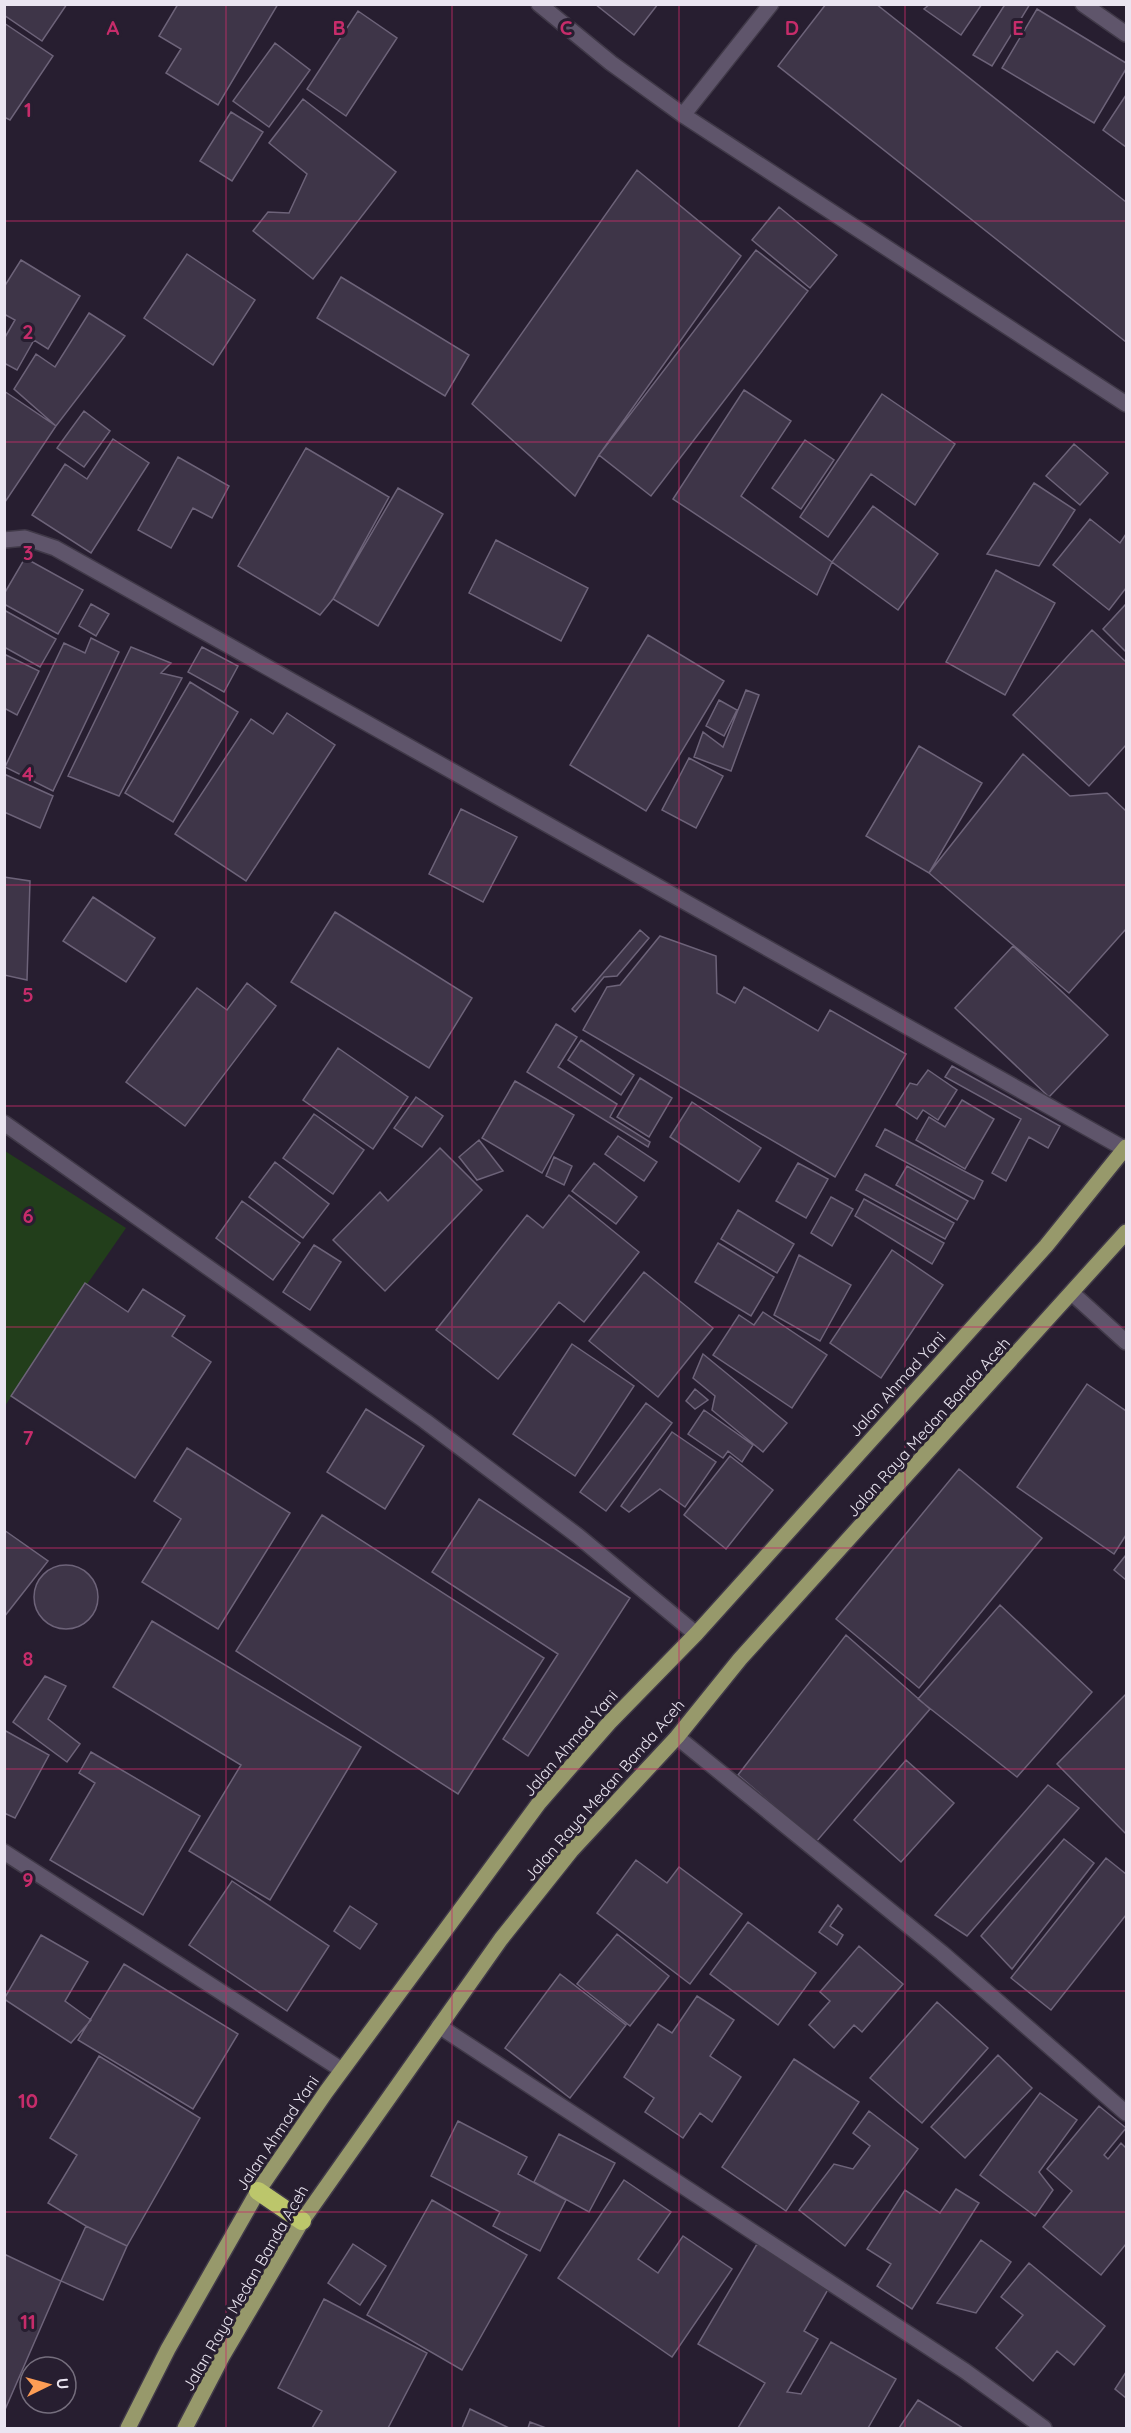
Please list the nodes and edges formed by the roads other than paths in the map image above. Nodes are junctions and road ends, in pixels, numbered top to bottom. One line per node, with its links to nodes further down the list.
1 (539, 4): 5 (street)
2 (771, 4): 5 (street)
3 (1083, 4): 4 (street)
4 (1126, 34)
5 (683, 115): 6 (street)
6 (1126, 405)
7 (4, 540): 9 (street)
8 (4, 1123): 13 (street)
9 (1126, 1148): 13 (main road, Jalan Ahmad Yani)
10 (1126, 1232): 11 (main road, Jalan Raya Medan Banda Aceh)
11 (1073, 1294): 12 (street); 14 (main road, Jalan Raya Medan Banda Aceh)
12 (1126, 1342)
13 (696, 1634): 17 (main road, Jalan Ahmad Yani)
14 (677, 1737): 16 (main road, Jalan Raya Medan Banda Aceh); 18 (street)
15 (4, 1852): 17 (street)
16 (439, 2026): 20 (main road, Jalan Raya Medan Banda Aceh); 23 (street)
17 (342, 2070): 19 (main road, Jalan Ahmad Yani)
18 (1126, 2114)
19 (258, 2191): 20 (highway); 21 (main road, Jalan Ahmad Yani)
20 (302, 2221): 22 (main road, Jalan Raya Medan Banda Aceh)
21 (128, 2428)
22 (185, 2428)
23 (1044, 2428)

